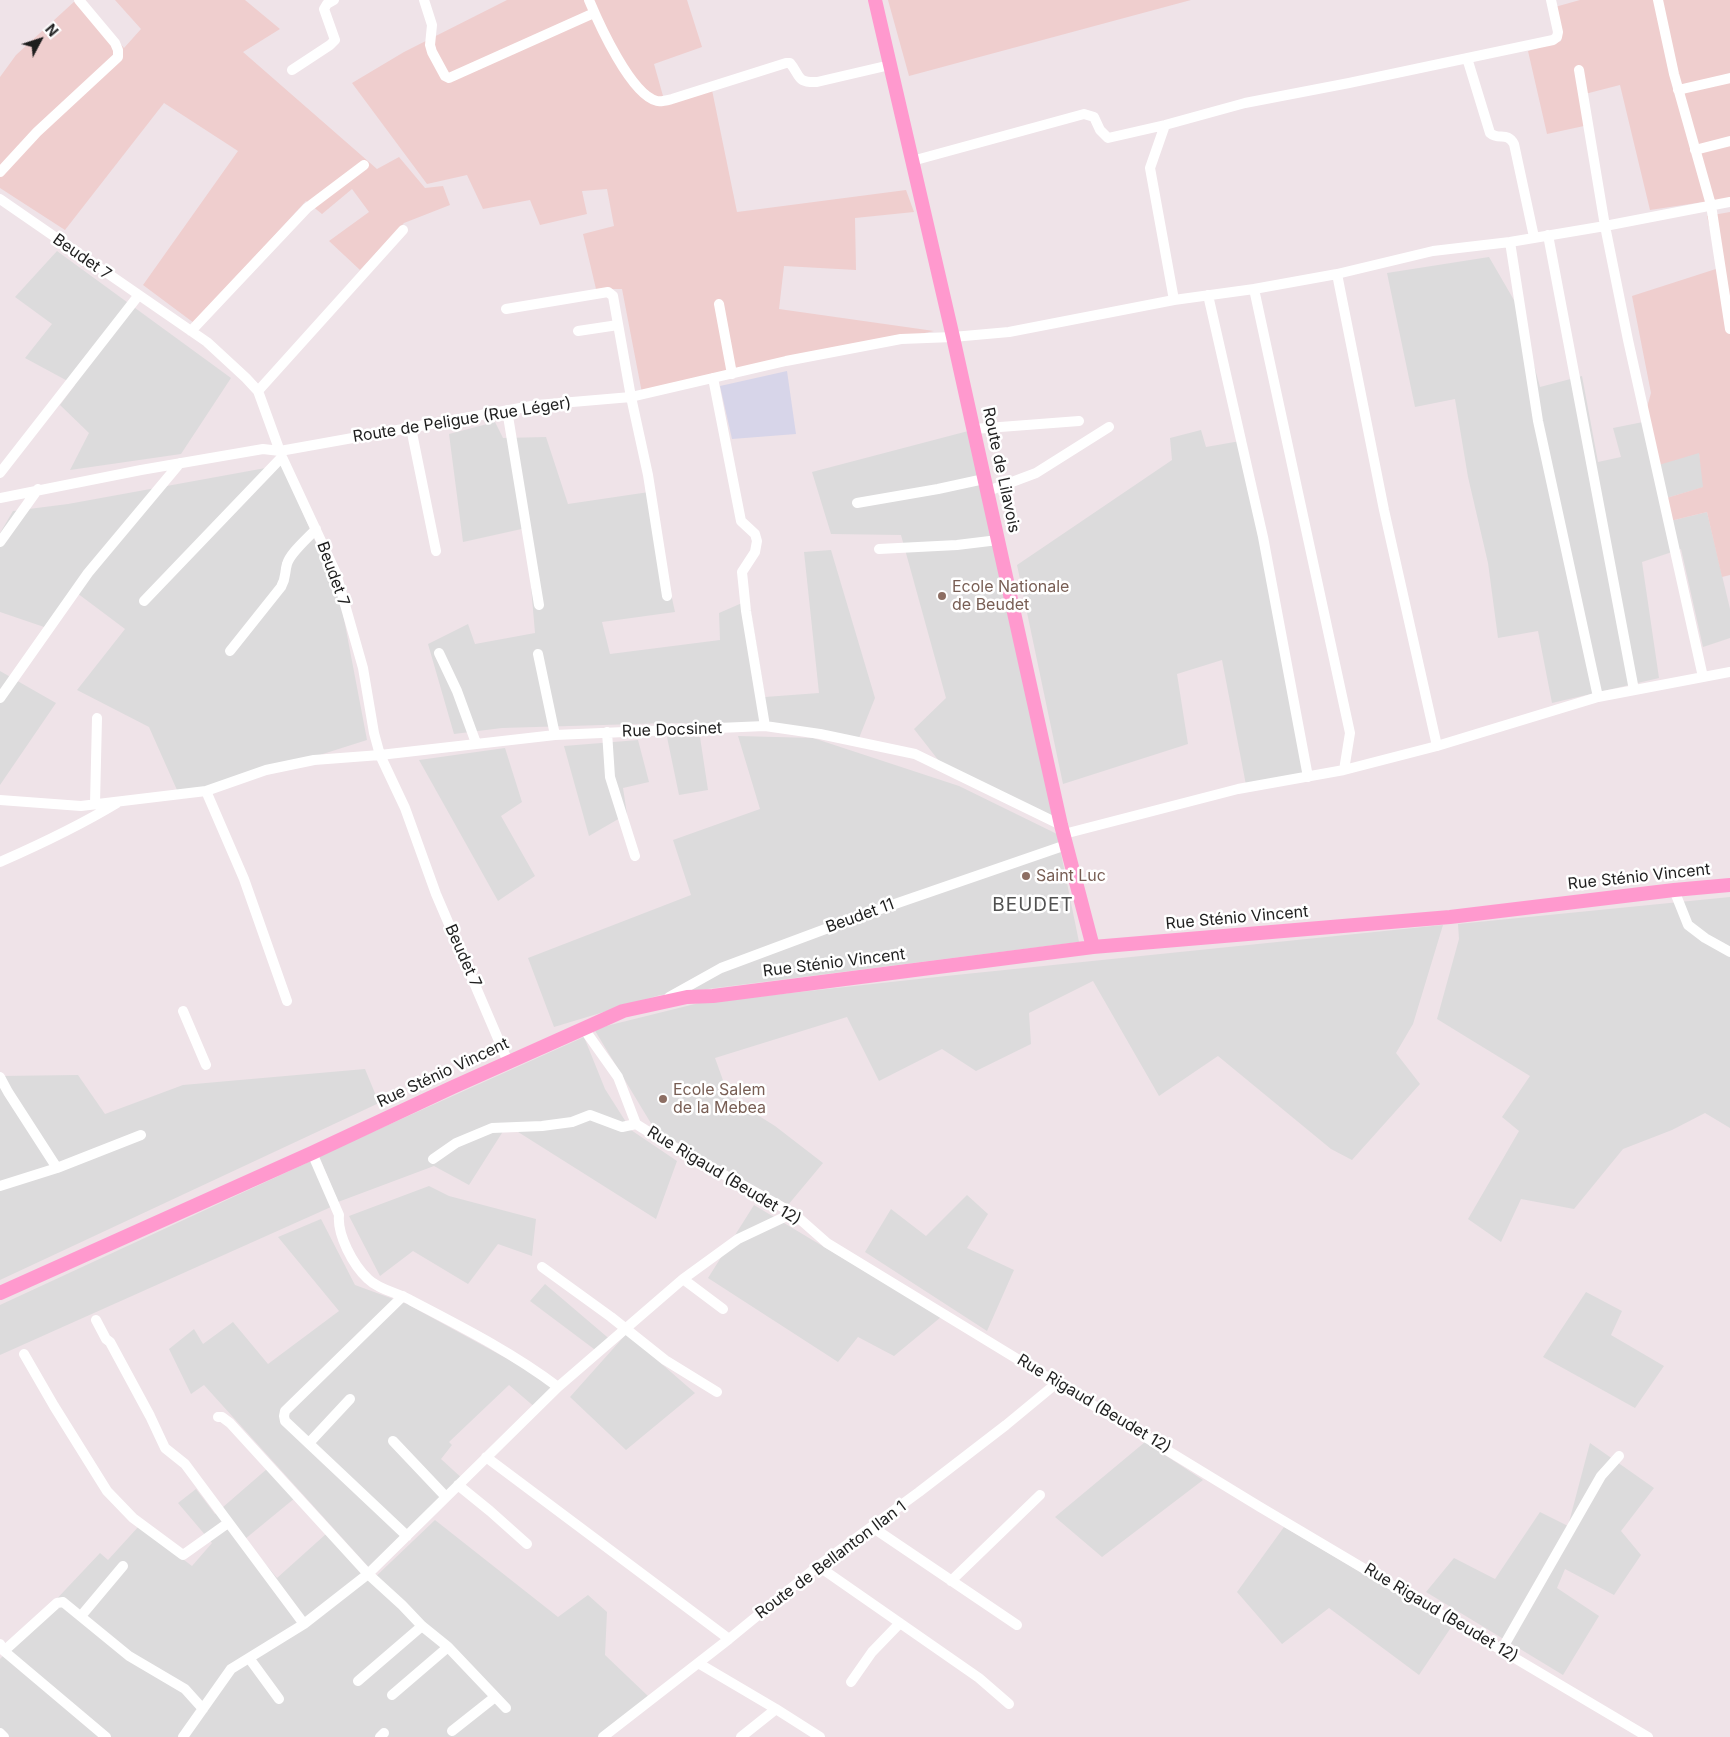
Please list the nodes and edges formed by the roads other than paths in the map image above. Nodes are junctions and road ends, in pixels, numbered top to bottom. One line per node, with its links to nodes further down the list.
1 (79, 0): 20 (street)
2 (334, 0): 11 (street)
3 (424, 0): 8 (street)
4 (589, 0): 8 (street)
5 (874, 0): 10 (main road, Route de Lilavois)
6 (1551, 0): 9 (street)
7 (1658, 0): 14 (street)
8 (594, 13): 10 (street)
9 (1467, 58): 15 (street); 27 (street)
10 (890, 65): 18 (main road, Route de Lilavois)
11 (292, 70)
12 (1579, 70): 24 (street)
13 (1730, 78): 14 (street)
14 (1678, 90): 17 (street)
15 (1165, 125): 18 (street); 34 (street)
16 (1730, 141): 17 (street)
17 (1695, 150): 23 (street)
18 (912, 161): 41 (main road, Route de Lilavois)
19 (364, 165): 39 (street)
20 (0, 172)
21 (0, 200): 32 (street, Beudet 7)
22 (1730, 202): 23 (street, Route de Peligue (Rue Léger))
23 (1710, 205): 24 (street, Route de Peligue (Rue Léger)); 33 (street)
24 (1605, 226): 26 (street, Route de Peligue (Rue Léger)); 70 (street)
25 (403, 230): 44 (street)
26 (1548, 235): 27 (street, Route de Peligue (Rue Léger)); 71 (street)
27 (1534, 237): 28 (street, Route de Peligue (Rue Léger))
28 (1510, 242): 29 (street, Route de Peligue (Rue Léger)); 72 (street)
29 (1336, 274): 30 (street, Route de Peligue (Rue Léger)); 79 (street)
30 (1254, 289): 31 (street, Route de Peligue (Rue Léger)); 81 (street)
31 (1208, 295): 34 (street, Route de Peligue (Rue Léger)); 82 (street)
32 (138, 296): 39 (street, Beudet 7); 53 (street)
33 (1728, 298): 38 (street)
34 (1174, 300): 41 (street, Route de Peligue (Rue Léger))
35 (720, 304): 42 (street)
36 (506, 309): 37 (street)
37 (618, 325): 40 (street); 45 (street)
38 (1730, 329)
39 (190, 331): 44 (street, Beudet 7)
40 (578, 331)
41 (953, 337): 42 (street, Route de Peligue (Rue Léger)); 50 (main road, Route de Lilavois)
42 (732, 374): 43 (street, Route de Peligue (Rue Léger))
43 (713, 378): 45 (street, Route de Peligue (Rue Léger)); 75 (street)
44 (258, 391): 51 (street, Beudet 7)
45 (632, 397): 46 (street, Route de Peligue (Rue Léger)); 63 (street)
46 (507, 410): 49 (street, Route de Peligue (Rue Léger)); 65 (street)
47 (1079, 421): 50 (street)
48 (1109, 427): 54 (street)
49 (411, 428): 51 (street, Route de Peligue (Rue Léger)); 62 (street)
50 (974, 429): 54 (main road, Route de Lilavois)
51 (281, 454): 52 (street, Route de Peligue (Rue Léger)); 58 (street, Beudet 7); 64 (street)
52 (180, 463): 55 (street, Route de Peligue (Rue Léger)); 73 (street)
53 (0, 473)
54 (986, 485): 57 (street); 59 (main road, Route de Lilavois)
55 (38, 490): 56 (street, Route de Peligue (Rue Léger)); 60 (street)
56 (0, 498)
57 (857, 503)
58 (316, 529): 66 (street); 80 (street, Beudet 7)
59 (998, 540): 61 (street); 87 (main road, Route de Lilavois)
60 (0, 542)
61 (879, 549)
62 (436, 550)
63 (667, 596)
64 (144, 601)
65 (539, 605)
66 (230, 651)
67 (439, 653): 78 (street)
68 (538, 654): 77 (street)
69 (1730, 672): 70 (street, Beudet 11)
70 (1703, 677): 71 (street, Beudet 11)
71 (1634, 690): 72 (street, Beudet 11)
72 (1598, 697): 79 (street, Beudet 11)
73 (0, 698)
74 (96, 718): 86 (street)
75 (765, 726): 76 (street, Rue Docsinet); 87 (street, Rue Docsinet)
76 (607, 732): 77 (street, Rue Docsinet); 88 (street)
77 (555, 735): 78 (street, Rue Docsinet)
78 (476, 743): 80 (street, Rue Docsinet)
79 (1438, 746): 81 (street, Beudet 11)
80 (380, 755): 83 (street, Rue Docsinet); 98 (street, Beudet 7)
81 (1344, 770): 82 (street, Beudet 11)
82 (1308, 778): 87 (street, Beudet 11)
83 (206, 791): 85 (street, Rue Docsinet); 94 (street)
84 (0, 800): 86 (street, Rue Docsinet)
85 (120, 801): 86 (street, Rue Docsinet); 89 (street)
86 (95, 804)
87 (1064, 835): 92 (main road, Route de Lilavois); 95 (street, Beudet 11)
88 (635, 856)
89 (0, 862)
90 (1730, 885): 91 (main road, Rue Sténio Vincent)
91 (1674, 890): 92 (main road, Rue Sténio Vincent); 93 (street)
92 (1093, 947): 95 (main road, Rue Sténio Vincent)
93 (1730, 952)
94 (287, 1001)
95 (660, 1002): 97 (main road, Rue Sténio Vincent)
96 (183, 1011): 99 (street)
97 (584, 1029): 98 (main road, Rue Sténio Vincent); 101 (street, Rue Rigaud (Beudet 12))
98 (508, 1062): 103 (main road, Rue Sténio Vincent)
99 (206, 1065)
100 (0, 1077): 105 (street)
101 (636, 1124): 104 (street); 107 (street, Rue Rigaud (Beudet 12))
102 (141, 1134): 105 (street)
103 (312, 1154): 110 (main road, Rue Sténio Vincent); 111 (street)
104 (432, 1158)
105 (57, 1168): 106 (street)
106 (0, 1186)
107 (793, 1213): 109 (street); 116 (street, Rue Rigaud (Beudet 12))
108 (542, 1266): 114 (street)
109 (683, 1278): 112 (street); 114 (street)
110 (0, 1293)
111 (403, 1296): 117 (street); 122 (street)
112 (723, 1309)
113 (96, 1320): 128 (street)
114 (624, 1330): 117 (street); 118 (street)
115 (24, 1354): 128 (street)
116 (1058, 1382): 129 (street, Route de Bellanton Ilan 1); 144 (street, Rue Rigaud (Beudet 12))
117 (558, 1387): 124 (street)
118 (717, 1392)
119 (350, 1399): 122 (street)
120 (218, 1417): 134 (street)
121 (394, 1442): 127 (street)
122 (309, 1443): 130 (street)
123 (1619, 1456): 144 (street)
124 (486, 1457): 125 (street); 141 (street)
125 (458, 1485): 127 (street); 131 (street)
126 (1040, 1495): 135 (street)
127 (446, 1497): 130 (street)
128 (228, 1523): 138 (street)
129 (872, 1527): 133 (street, Route de Bellanton Ilan 1); 135 (street)
130 (407, 1536): 134 (street)
131 (527, 1544)
132 (123, 1566): 136 (street)
133 (818, 1566): 137 (street); 141 (street, Route de Bellanton Ilan 1)
134 (368, 1574): 138 (street); 140 (street)
135 (951, 1581): 139 (street)
136 (81, 1616): 143 (street); 154 (street)
137 (900, 1623): 148 (street); 152 (street)
138 (304, 1624): 145 (street)
139 (1017, 1625)
140 (422, 1626): 142 (street); 147 (street)
141 (729, 1639): 146 (street, Route de Bellanton Ilan 1)
142 (448, 1647): 149 (street); 150 (street)
143 (2, 1648): 159 (street)
144 (1502, 1649): 164 (street, Rue Rigaud (Beudet 12))
145 (249, 1658): 151 (street); 154 (street)
146 (698, 1663): 155 (street); 161 (street, Route de Bellanton Ilan 1)
147 (358, 1681)
148 (851, 1682)
149 (392, 1695)
150 (495, 1697): 153 (street); 156 (street)
151 (279, 1699)
152 (1009, 1704)
153 (506, 1708)
154 (203, 1709): 160 (street)
155 (776, 1709): 162 (street); 163 (street)
156 (452, 1731)
157 (0, 1733): 158 (street)
158 (4, 1737)
159 (106, 1737)
160 (183, 1737)
161 (603, 1737)
162 (741, 1737)
163 (820, 1737)
164 (1648, 1737)

